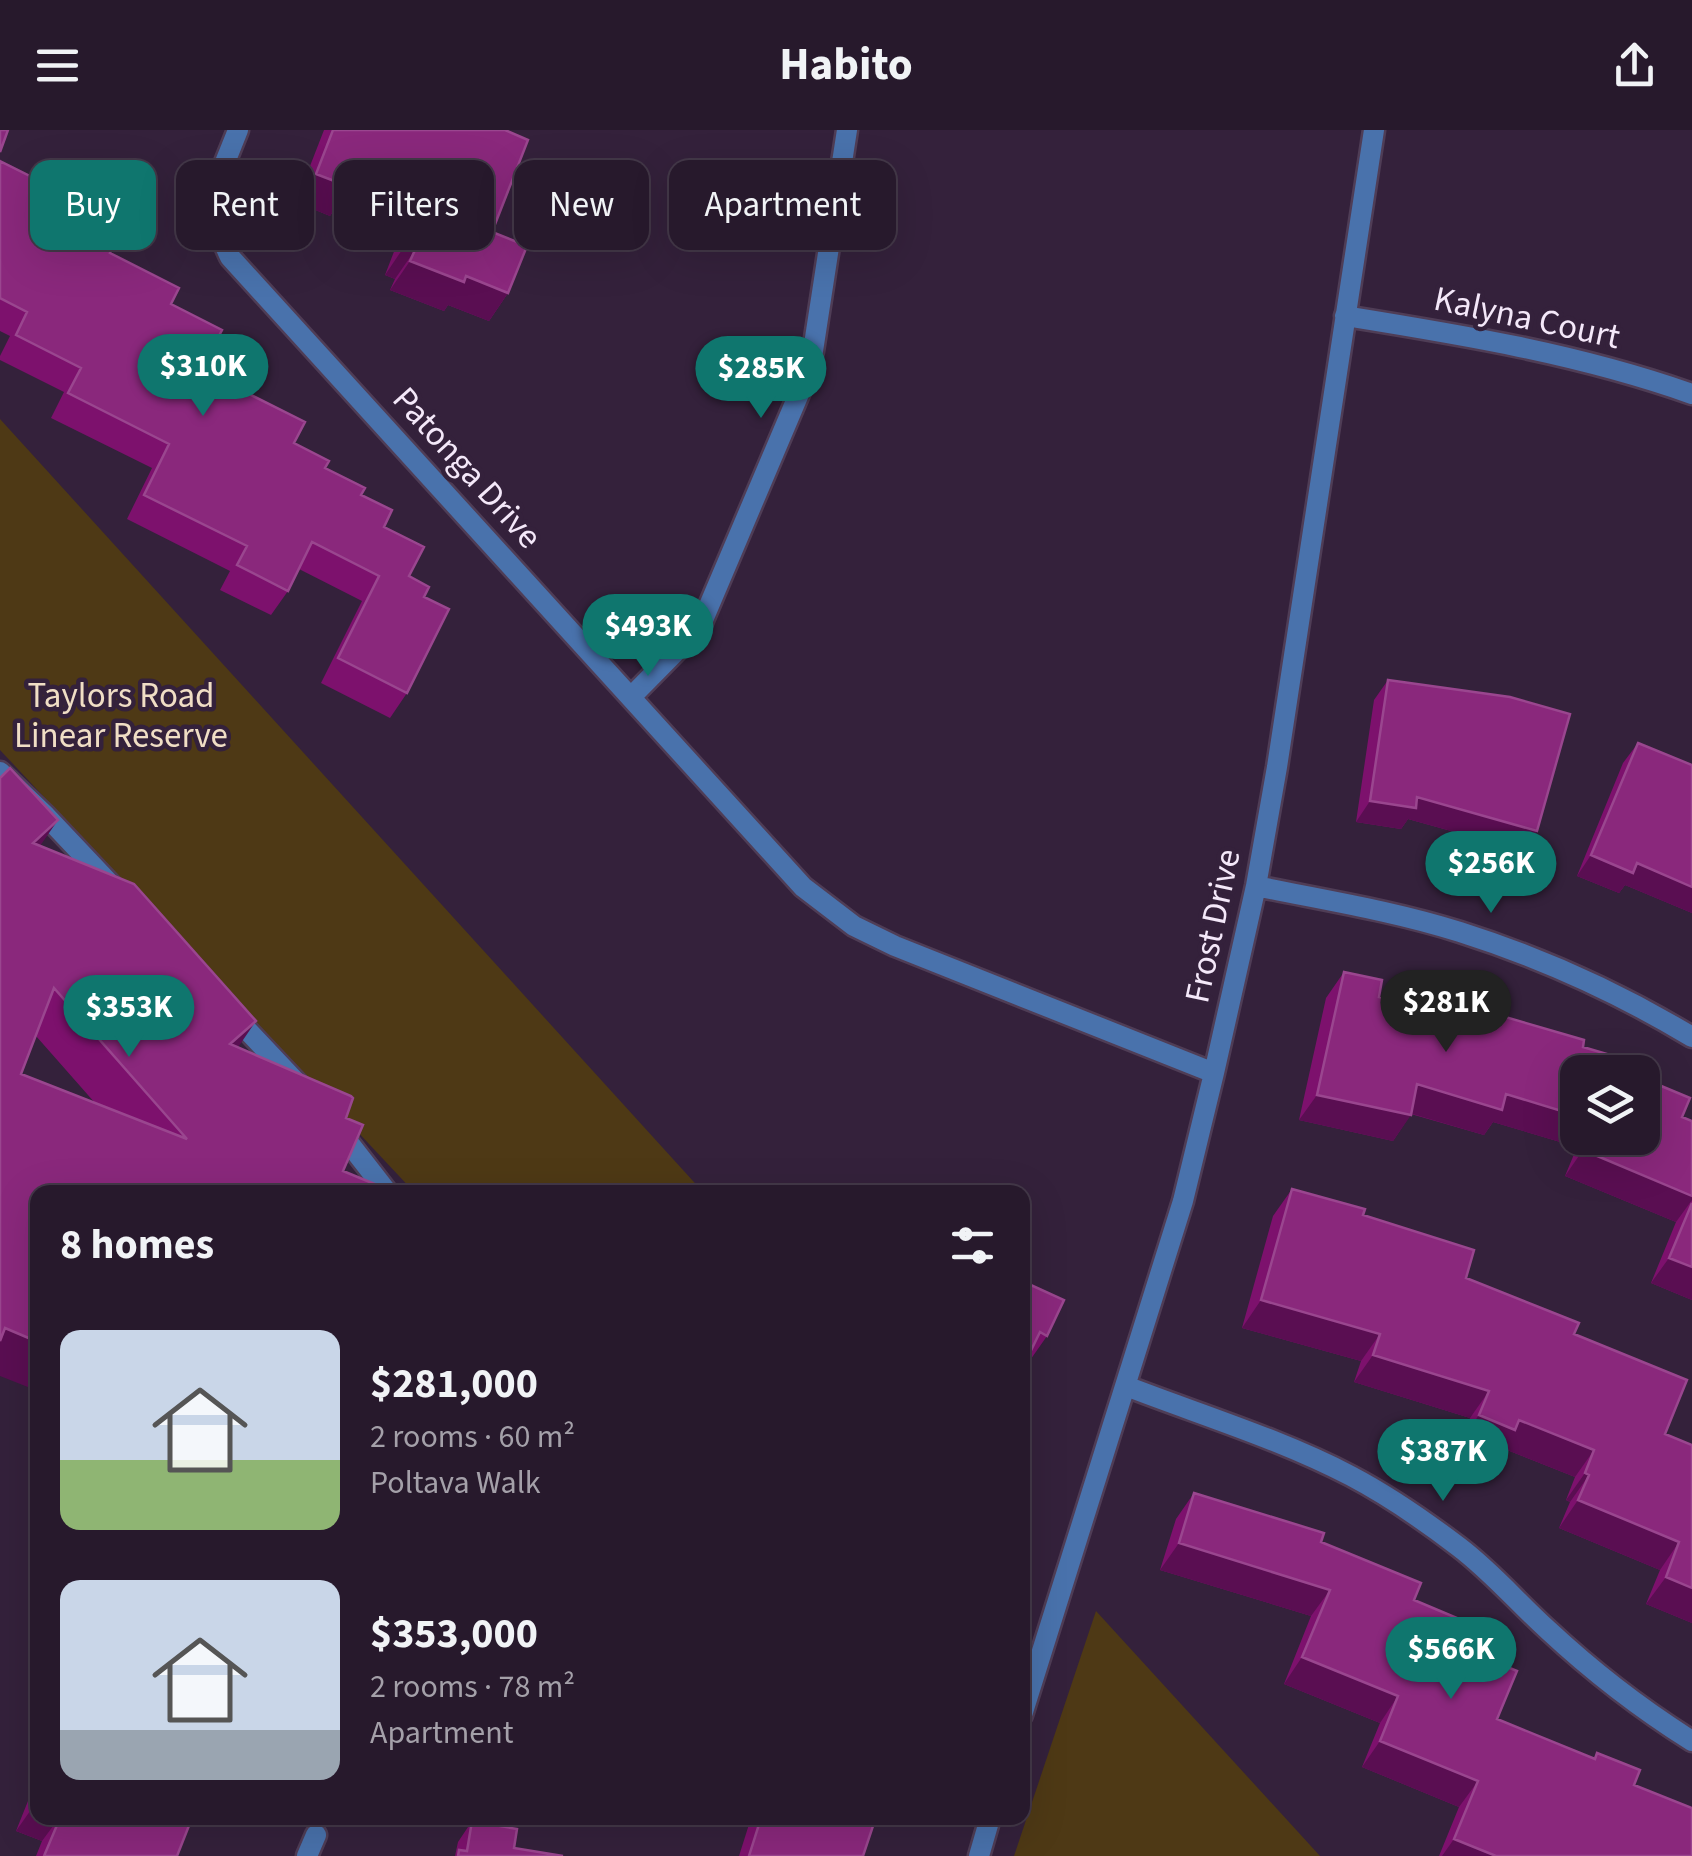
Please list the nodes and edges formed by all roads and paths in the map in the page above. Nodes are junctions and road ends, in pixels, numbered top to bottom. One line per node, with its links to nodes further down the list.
1 (238, 130): 6 (street, Patonga Drive)
2 (847, 130): 6 (street)
3 (1374, 130): 4 (street, Frost Drive)
4 (1345, 316): 5 (street, Kalyna Court); 8 (street, Frost Drive)
5 (1692, 394)
6 (632, 698): 12 (street, Patonga Drive)
7 (0, 772): 9 (street)
8 (1256, 886): 11 (street); 12 (street, Frost Drive)
9 (128, 904)
10 (210, 990): 13 (street)
11 (1692, 1037)
12 (1214, 1073): 14 (street, Frost Drive)
13 (382, 1185)
14 (1126, 1386): 15 (street, Frost Drive); 16 (street)
15 (1030, 1691)
16 (1692, 1741)
17 (988, 1825): 20 (street)
18 (316, 1835): 19 (street)
19 (308, 1856)
20 (978, 1856)

